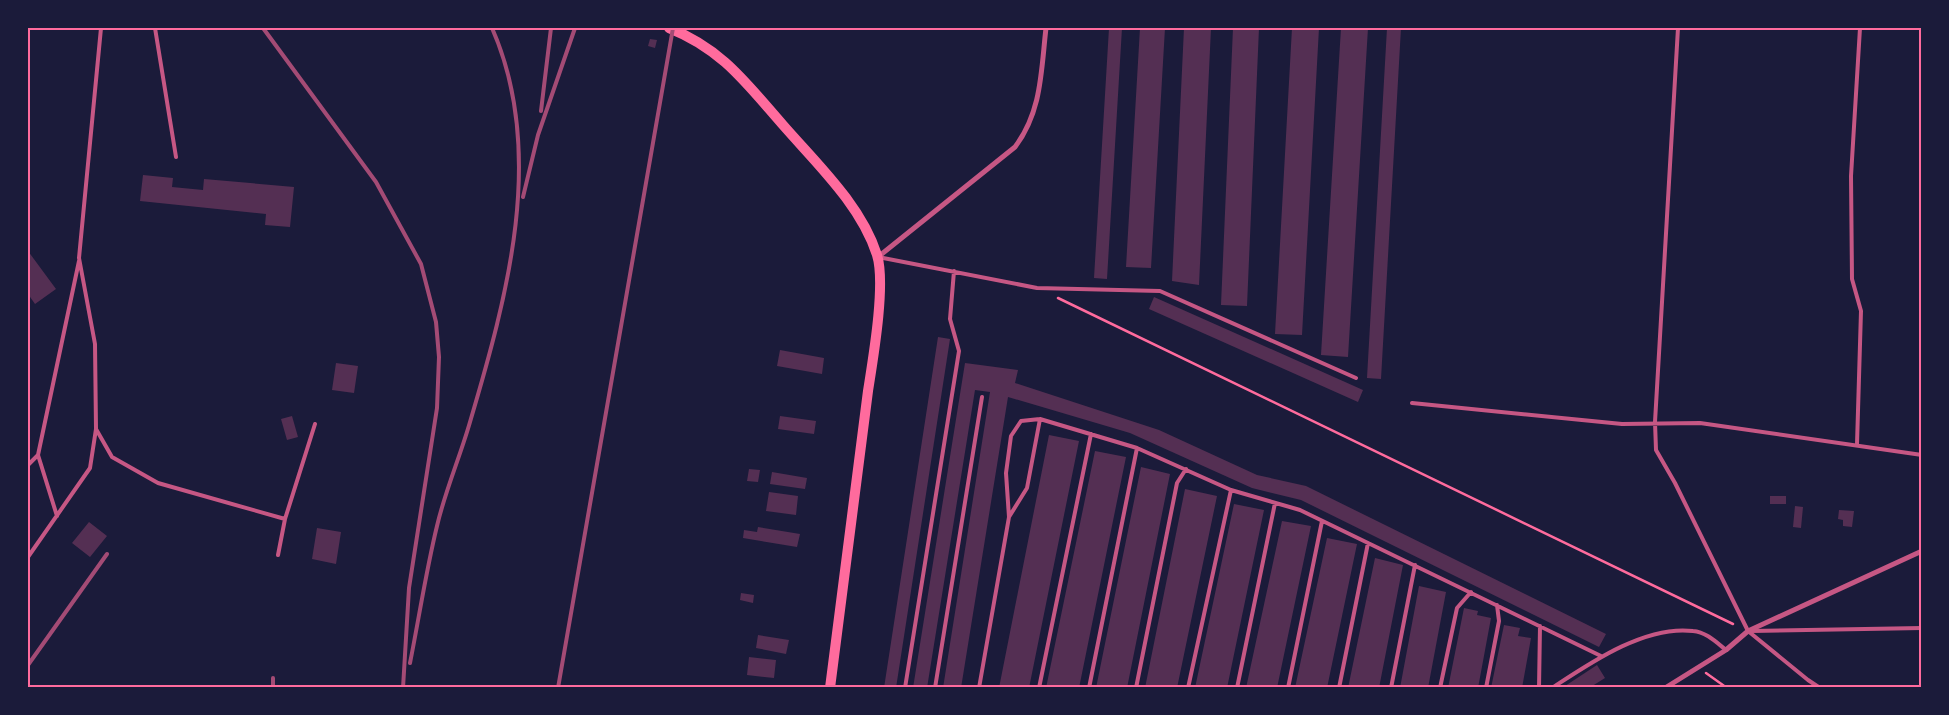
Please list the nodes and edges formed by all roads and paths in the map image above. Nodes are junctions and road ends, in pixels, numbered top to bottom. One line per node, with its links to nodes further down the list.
1 (101, 28): 9 (lane)
2 (155, 28): 7 (lane)
3 (671, 28): 8 (main road)
4 (1046, 28): 8 (street)
5 (1678, 28): 16 (lane)
6 (1860, 28): 20 (lane)
7 (176, 157)
8 (878, 257): 10 (lane); 45 (main road)
9 (79, 258): 18 (lane); 22 (lane)
10 (954, 271): 11 (lane); 46 (lane)
11 (1038, 288): 12 (lane); 41 (path)
12 (1356, 378)
13 (982, 397): 47 (lane)
14 (1412, 403): 16 (lane)
15 (1040, 419): 19 (lane); 29 (lane); 29 (lane)
16 (1655, 422): 20 (lane); 41 (lane)
17 (315, 424): 30 (lane)
18 (96, 429): 28 (lane); 30 (lane)
19 (1091, 434): 21 (lane); 49 (lane)
20 (1857, 444): 23 (lane)
21 (1137, 448): 25 (lane); 50 (lane)
22 (38, 455): 24 (lane); 28 (lane)
23 (1922, 455)
24 (28, 465)
25 (1186, 469): 26 (lane); 51 (lane)
26 (1231, 490): 27 (lane); 52 (lane)
27 (1275, 503): 31 (lane); 53 (lane)
28 (57, 516): 35 (lane)
29 (1009, 517): 48 (lane)
30 (285, 519): 34 (lane)
31 (1322, 521): 32 (lane); 54 (lane)
32 (1368, 543): 36 (lane); 55 (lane)
33 (1922, 551): 41 (street)
34 (278, 555)
35 (28, 558)
36 (1415, 566): 37 (lane); 56 (lane)
37 (1470, 592): 38 (lane); 57 (lane)
38 (1497, 605): 39 (lane); 58 (lane)
39 (1540, 626): 43 (lane); 59 (lane)
40 (1922, 628): 41 (lane)
41 (1748, 631): 42 (street); 63 (lane)
42 (1726, 650): 43 (lane); 44 (street)
43 (1602, 656): 60 (lane)
44 (1698, 667): 61 (street); 62 (path)
45 (830, 688)
46 (905, 688)
47 (935, 688)
48 (979, 688)
49 (1039, 688)
50 (1089, 688)
51 (1136, 688)
52 (1188, 688)
53 (1237, 688)
54 (1288, 688)
55 (1339, 688)
56 (1392, 688)
57 (1440, 688)
58 (1486, 688)
59 (1539, 688)
60 (1552, 688)
61 (1665, 688)
62 (1727, 688)
63 (1820, 688)

